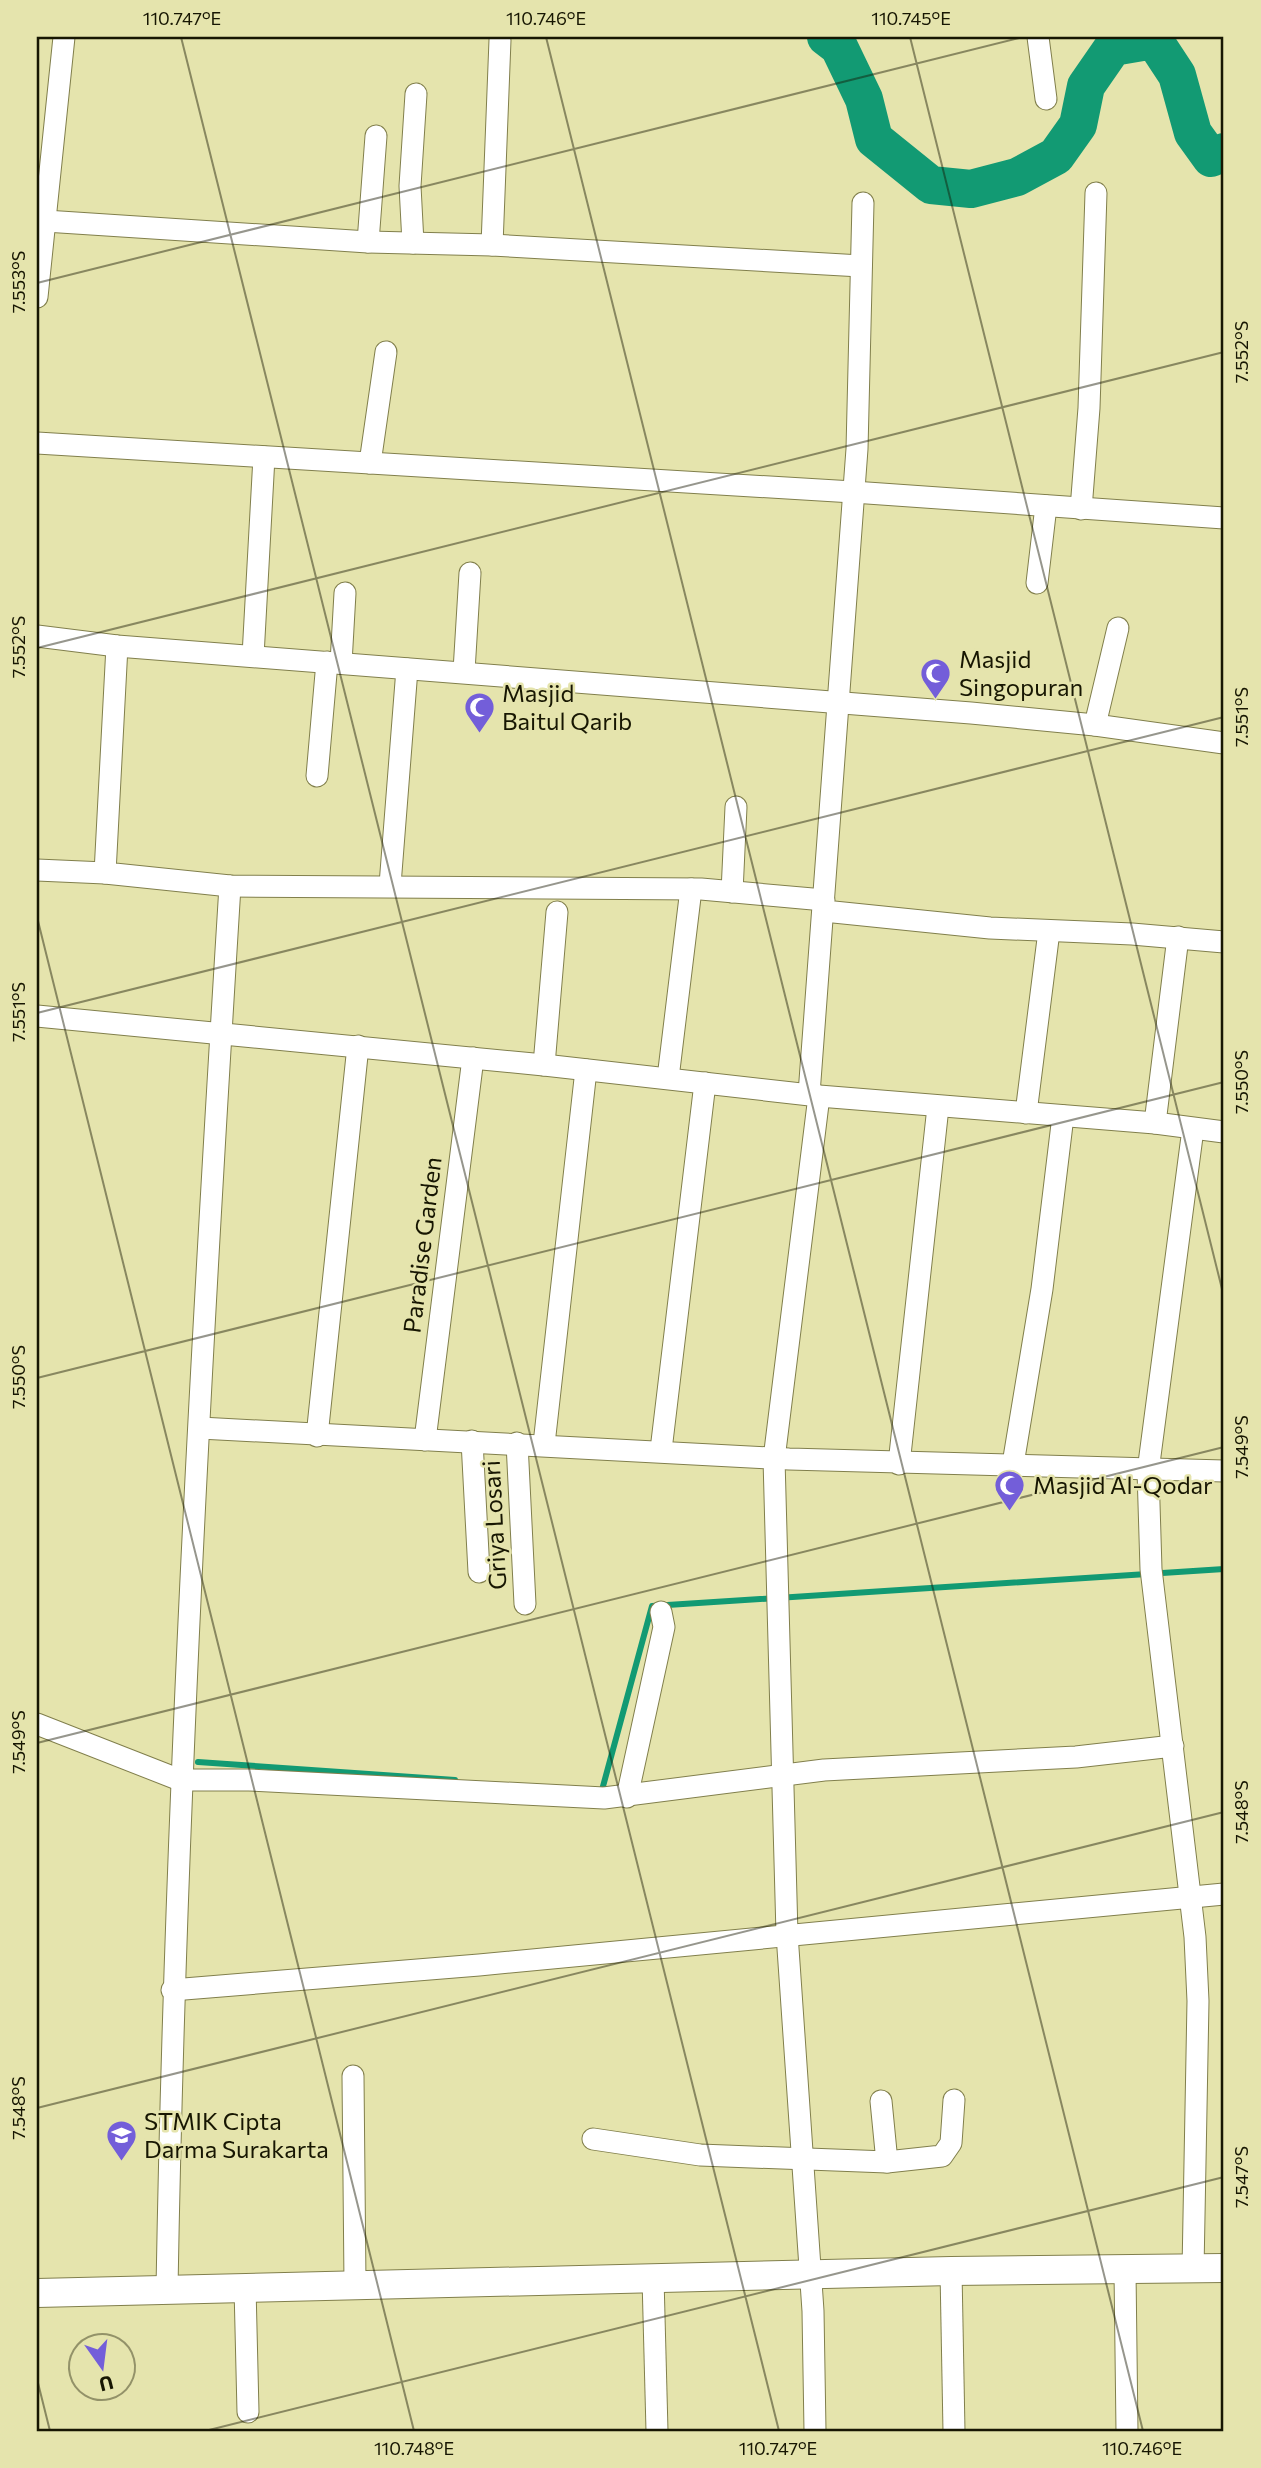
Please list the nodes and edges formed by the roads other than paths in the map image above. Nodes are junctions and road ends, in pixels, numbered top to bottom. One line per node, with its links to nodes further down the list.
1 (64, 37): 7 (street)
2 (1038, 37): 5 (street)
3 (500, 40): 13 (street)
4 (416, 94): 12 (street)
5 (1046, 99)
6 (376, 136): 11 (street)
7 (42, 176): 10 (street)
8 (1096, 193): 22 (street)
9 (863, 202): 14 (street)
10 (45, 221): 11 (street); 15 (street)
11 (368, 242): 12 (street)
12 (413, 243): 13 (street)
13 (492, 245): 14 (street)
14 (861, 266): 20 (street)
15 (37, 297)
16 (386, 352): 19 (street)
17 (37, 443): 18 (street)
18 (264, 457): 19 (street); 30 (street)
19 (370, 463): 20 (street)
20 (853, 492): 21 (street); 34 (street)
21 (1046, 506): 22 (street); 25 (street)
22 (1081, 509): 23 (street)
23 (1224, 518)
24 (470, 572): 33 (street)
25 (1037, 583)
26 (345, 593): 31 (street)
27 (1118, 628): 35 (street)
28 (37, 636): 29 (street)
29 (117, 646): 30 (street); 40 (street)
30 (253, 656): 31 (street)
31 (334, 662): 32 (street); 37 (street)
32 (407, 668): 33 (street); 41 (street)
33 (464, 671): 34 (street)
34 (836, 703): 35 (street); 45 (street)
35 (1095, 725): 36 (street)
36 (1224, 743)
37 (317, 776)
38 (736, 807): 44 (street)
39 (37, 870): 40 (street)
40 (105, 873): 42 (street)
41 (390, 884): 42 (street); 43 (street)
42 (230, 886): 51 (street)
43 (691, 889): 44 (street); 56 (street)
44 (732, 892): 45 (street)
45 (824, 905): 47 (street); 58 (street)
46 (557, 912): 54 (street)
47 (1049, 931): 48 (street); 60 (street)
48 (1178, 937): 49 (street); 62 (street)
49 (1224, 942)
50 (37, 1016): 51 (street)
51 (223, 1036): 52 (street); 65 (street)
52 (358, 1046): 53 (street); 66 (street)
53 (473, 1058): 54 (street); 67 (street, Paradise Garden)
54 (544, 1065): 55 (street)
55 (586, 1070): 56 (street); 70 (street)
56 (668, 1078): 57 (street)
57 (705, 1083): 58 (street); 71 (street)
58 (814, 1095): 59 (street); 72 (street)
59 (938, 1107): 60 (street); 73 (street)
60 (1026, 1113): 61 (street)
61 (1063, 1116): 62 (street); 74 (street)
62 (1155, 1123): 63 (street)
63 (1193, 1129): 64 (street); 75 (street)
64 (1224, 1132)
65 (200, 1428): 66 (street); 83 (street)
66 (317, 1436): 67 (street)
67 (425, 1440): 68 (street)
68 (472, 1441): 69 (street); 77 (street)
69 (517, 1443): 70 (street); 78 (street, Griya Losari)
70 (544, 1444): 71 (street)
71 (661, 1450): 72 (street)
72 (774, 1459): 73 (street); 82 (street)
73 (899, 1464): 74 (street)
74 (1013, 1464): 75 (street)
75 (1148, 1471): 76 (street); 81 (street)
76 (1224, 1471)
77 (479, 1573)
78 (525, 1604)
79 (661, 1612): 84 (street)
80 (37, 1724): 83 (street)
81 (1173, 1746): 82 (street); 86 (street)
82 (782, 1774): 84 (street); 87 (street)
83 (180, 1780): 84 (street); 88 (street)
84 (627, 1797)
85 (1224, 1894): 86 (street)
86 (1191, 1897): 87 (street); 96 (street)
87 (787, 1934): 88 (street); 93 (street)
88 (172, 1990): 103 (street)
89 (353, 2076): 101 (street)
90 (954, 2100): 94 (street)
91 (881, 2101): 94 (street)
92 (593, 2139): 93 (street)
93 (802, 2159): 94 (street); 99 (street)
94 (887, 2162)
95 (1224, 2268): 96 (street)
96 (1193, 2270): 98 (street)
97 (951, 2271): 98 (street); 99 (street); 108 (street)
98 (1125, 2271): 109 (street)
99 (809, 2274): 100 (street); 107 (street)
100 (653, 2278): 101 (street); 106 (street)
101 (355, 2284): 102 (street)
102 (245, 2287): 103 (street); 105 (street)
103 (167, 2289): 104 (street)
104 (37, 2293)
105 (248, 2412)
106 (657, 2431)
107 (815, 2431)
108 (954, 2431)
109 (1127, 2431)

